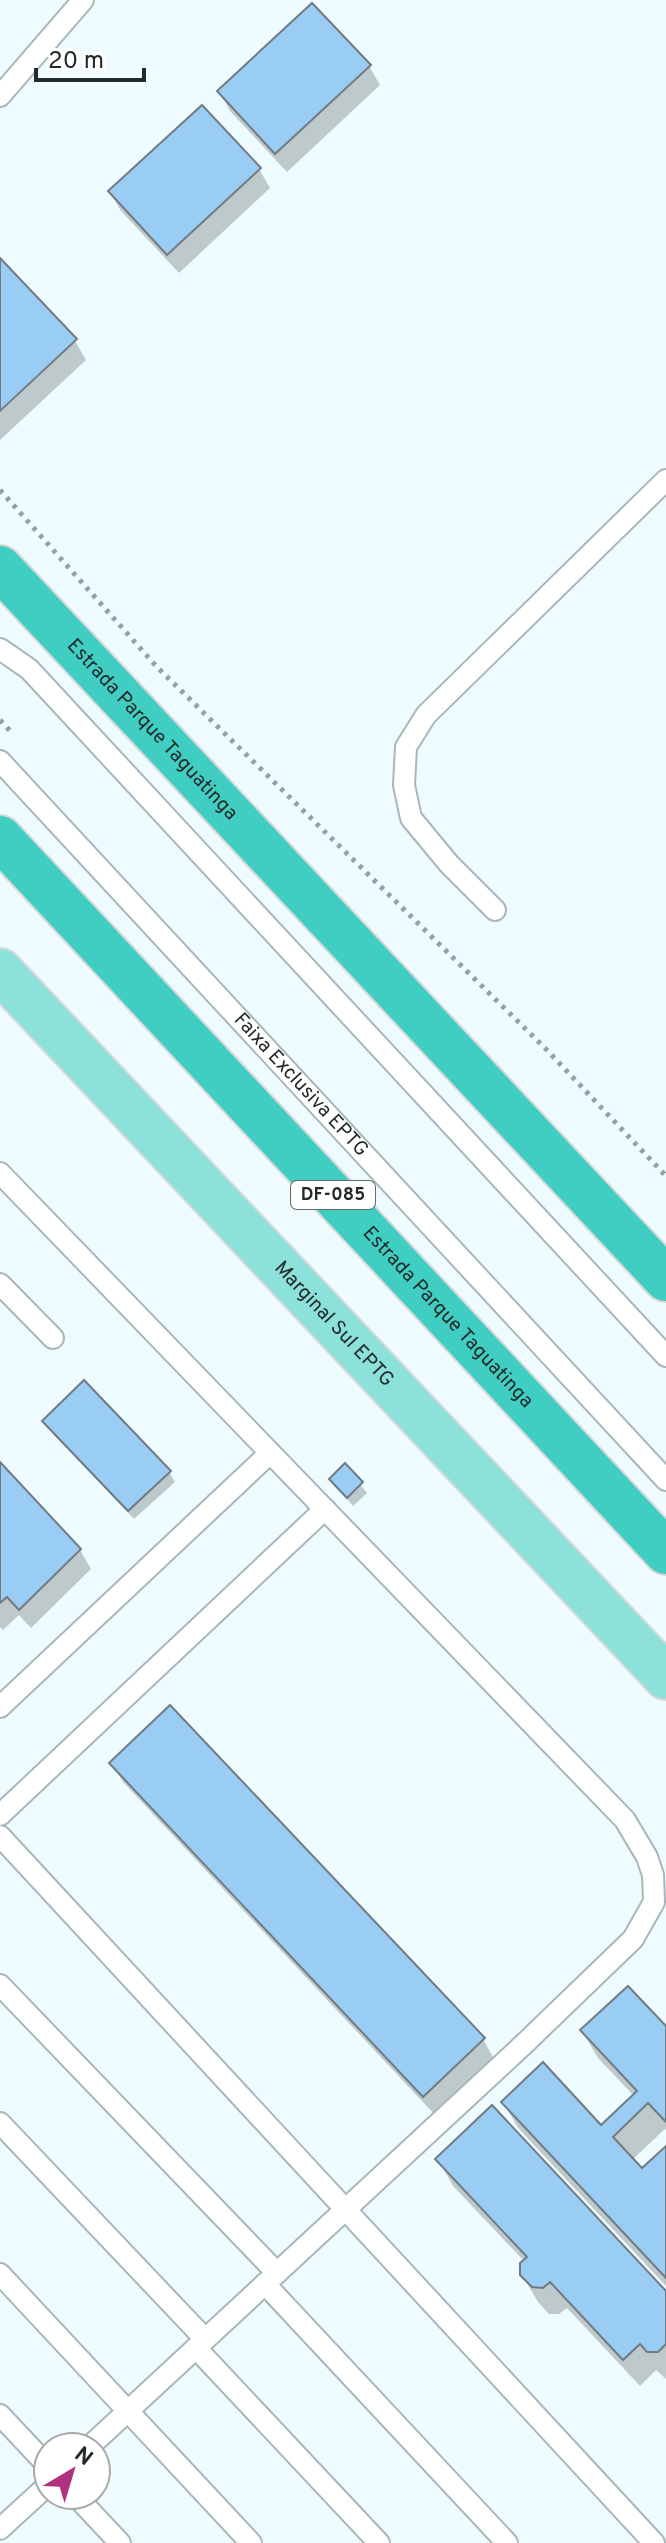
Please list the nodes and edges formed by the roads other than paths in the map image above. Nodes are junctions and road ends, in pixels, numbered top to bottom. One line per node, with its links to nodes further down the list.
1 (83, 0): 2 (lane)
2 (0, 96)
3 (666, 480): 8 (lane)
4 (0, 568): 11 (highway, Estrada Parque Taguatinga)
5 (0, 649): 14 (lane)
6 (0, 761): 16 (lane, Faixa Exclusiva EPTG)
7 (0, 838): 18 (highway, Estrada Parque Taguatinga / DF-085)
8 (495, 910)
9 (0, 971): 19 (main road, Marginal Sul EPTG)
10 (0, 1173): 15 (lane)
11 (666, 1279)
12 (0, 1284): 13 (lane)
13 (53, 1338)
14 (666, 1356)
15 (270, 1453): 17 (lane); 20 (lane)
16 (666, 1480)
17 (325, 1509): 21 (lane); 25 (lane)
18 (666, 1552)
19 (666, 1677)
20 (0, 1707)
21 (0, 1815)
22 (0, 1836): 25 (lane)
23 (0, 1985): 27 (lane)
24 (0, 2123): 28 (lane)
25 (344, 2209): 27 (lane); 40 (lane)
26 (0, 2274): 29 (lane)
27 (271, 2278): 28 (lane); 39 (lane)
28 (200, 2344): 29 (lane); 38 (lane)
29 (128, 2411): 31 (lane); 37 (lane)
30 (0, 2415): 32 (lane)
31 (106, 2431)
32 (32, 2449)
33 (32, 2500): 35 (lane)
34 (90, 2511): 36 (lane)
35 (0, 2529)
36 (120, 2543)
37 (251, 2543)
38 (379, 2543)
39 (507, 2543)
40 (654, 2543)

